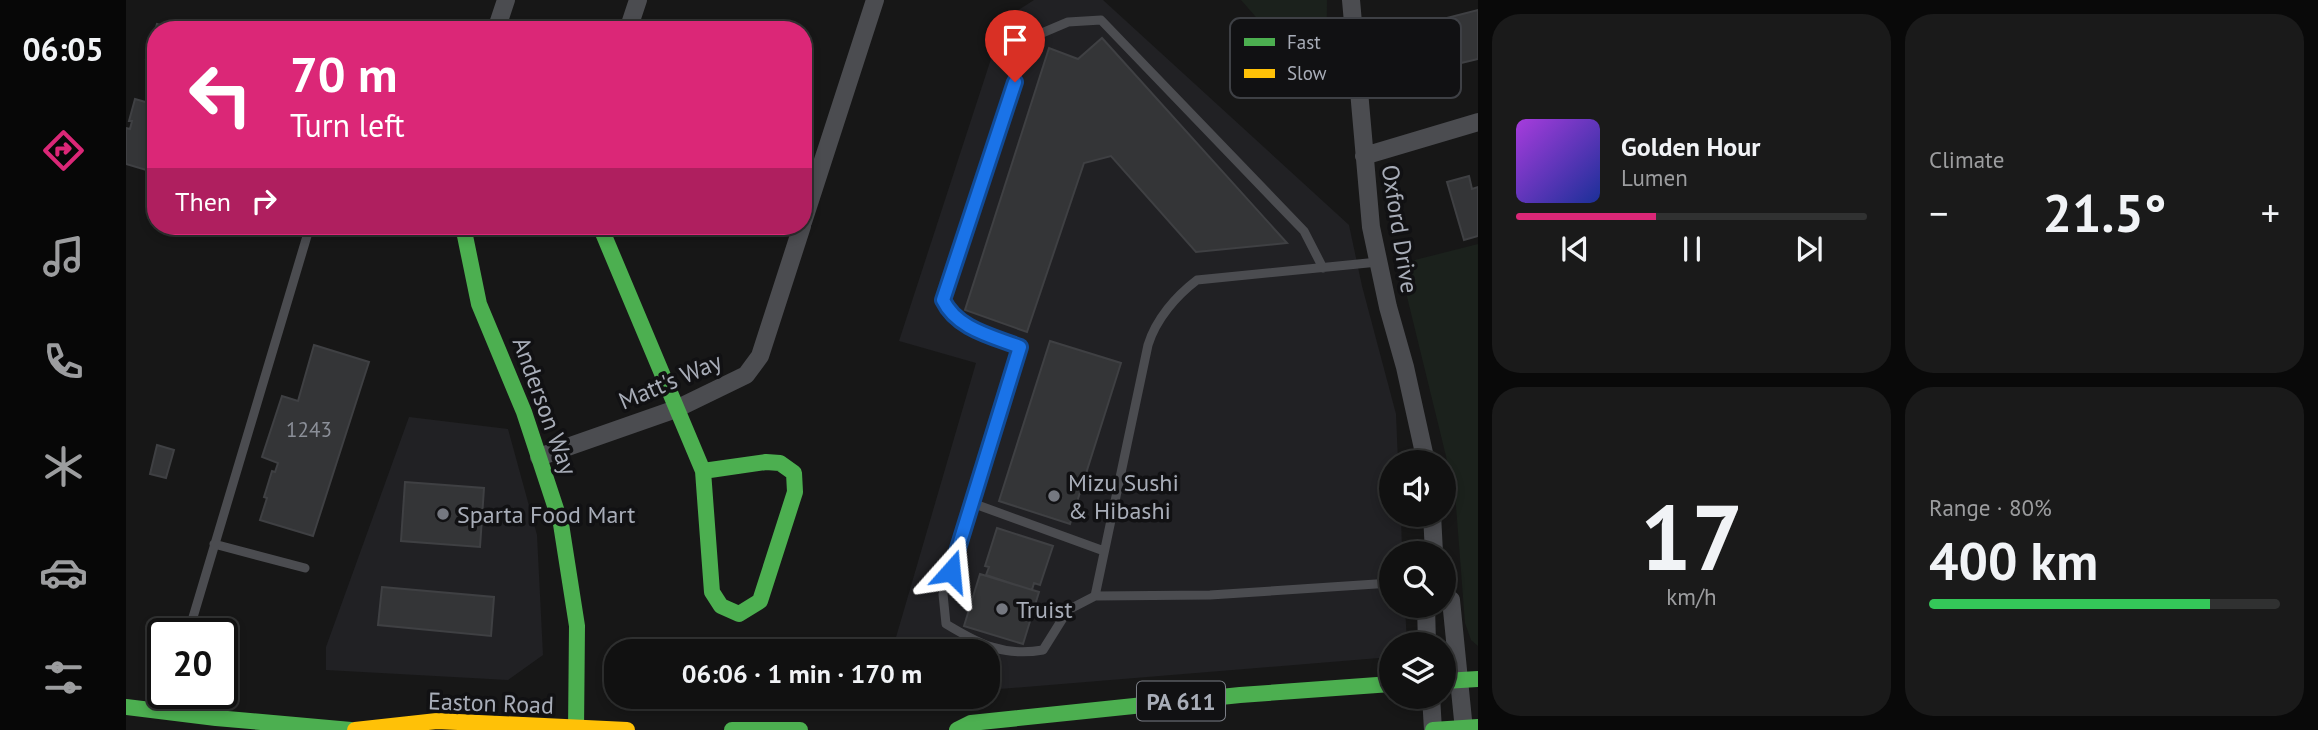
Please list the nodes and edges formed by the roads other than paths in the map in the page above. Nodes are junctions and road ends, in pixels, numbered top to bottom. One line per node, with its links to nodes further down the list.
1 (506, 0): 6 (street)
2 (638, 0): 7 (street)
3 (875, 0): 11 (street, Matt's Way)
4 (1351, 0): 5 (street, Oxford Drive)
5 (1353, 18)
6 (499, 21)
7 (631, 21)
8 (1361, 98): 10 (street, Oxford Drive)
9 (1478, 122): 10 (street)
10 (1364, 156): 16 (street, Oxford Drive)
11 (812, 196)
12 (307, 235): 23 (lane)
13 (465, 235): 20 (main road, Anderson Way)
14 (604, 235): 18 (main road)
15 (799, 235): 18 (street, Matt's Way)
16 (1378, 262): 17 (lane); 19 (street, Oxford Drive)
17 (1323, 268): 22 (lane); 24 (lane)
18 (676, 409): 20 (street, Matt's Way); 21 (main road)
19 (1424, 450)
20 (539, 457): 35 (main road, Anderson Way)
21 (703, 471): 21 (main road)
22 (972, 503): 24 (lane); 27 (lane)
23 (214, 544): 25 (lane); 28 (lane)
24 (1104, 551): 27 (lane)
25 (305, 568)
26 (1379, 584): 27 (lane)
27 (1095, 596)
28 (193, 618)
29 (1453, 618): 30 (street)
30 (1461, 680): 36 (street)
31 (1379, 685): 41 (main road, PA 611)
32 (126, 707): 34 (main road, Easton Road)
33 (1432, 709): 42 (street)
34 (216, 724): 37 (main road, Easton Road)
35 (576, 729): 37 (main road, Easton Road); 38 (main road, Easton Road)
36 (1469, 729): 42 (main road)
37 (353, 730)
38 (627, 730)
39 (732, 730): 40 (main road)
40 (800, 730)
41 (957, 730)
42 (1433, 730)

